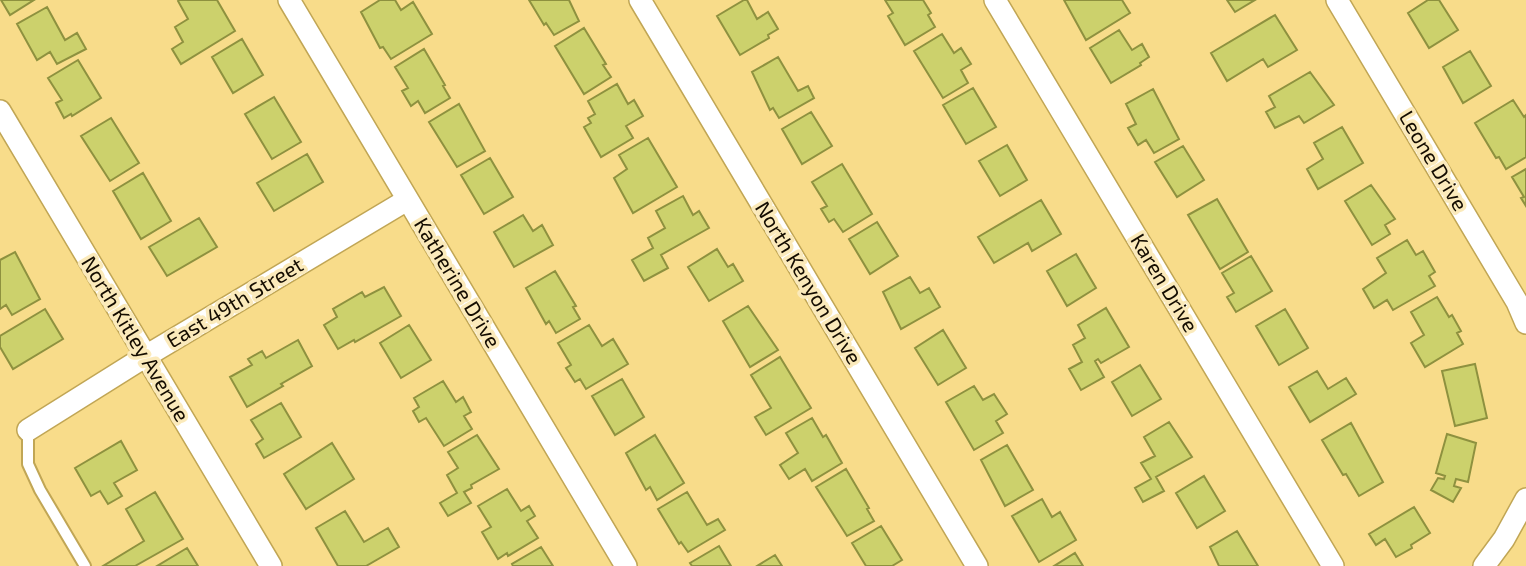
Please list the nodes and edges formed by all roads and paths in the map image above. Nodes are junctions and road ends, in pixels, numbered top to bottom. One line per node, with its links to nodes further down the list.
1 (289, 0): 6 (street, Katherine Drive)
2 (640, 0): 14 (street, North Kenyon Drive)
3 (995, 0): 15 (street, Karen Drive)
4 (1337, 0): 7 (street, Leone Drive)
5 (0, 111): 8 (street, North Kitley Avenue)
6 (407, 200): 8 (street, East 49th Street); 13 (street, Katherine Drive)
7 (1526, 323)
8 (146, 356): 9 (street, East 49th Street); 12 (street, North Kitley Avenue)
9 (28, 430): 11 (lane)
10 (1526, 499): 16 (street)
11 (85, 566)
12 (271, 566)
13 (626, 566)
14 (977, 566)
15 (1333, 566)
16 (1484, 566)

